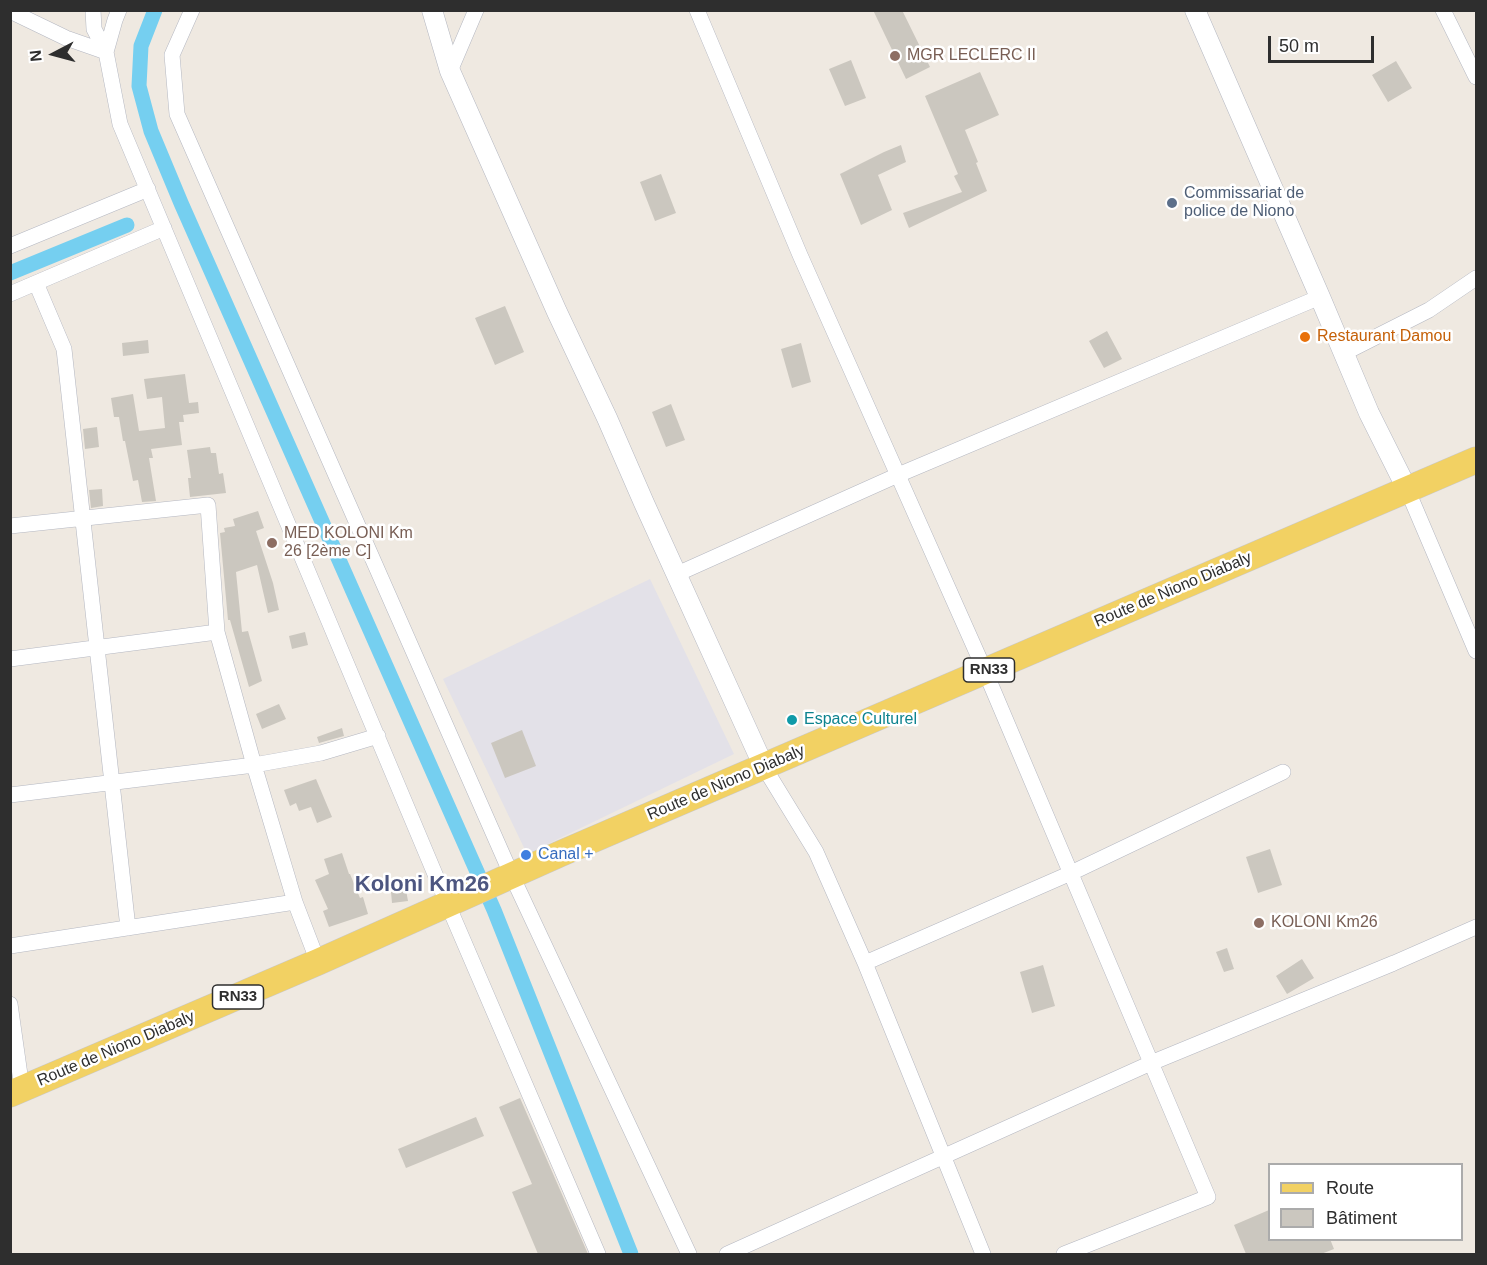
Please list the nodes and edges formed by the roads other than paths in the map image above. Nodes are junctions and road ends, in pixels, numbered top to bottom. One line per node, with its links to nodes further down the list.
1 (93, 10): 10 (street)
2 (119, 10): 10 (street)
3 (192, 10): 39 (street)
4 (432, 10): 11 (street)
5 (476, 10): 11 (street)
6 (697, 10): 22 (street)
7 (1195, 10): 19 (street)
8 (1443, 10): 12 (street)
9 (10, 11): 10 (street)
10 (106, 52): 13 (street)
11 (450, 70): 26 (street)
12 (1476, 77)
13 (148, 189): 14 (street); 15 (street)
14 (164, 228): 17 (street); 32 (street)
15 (10, 246)
16 (1476, 278): 20 (street)
17 (36, 283): 18 (street); 24 (street)
18 (10, 294)
19 (1320, 297): 20 (street); 22 (street)
20 (1344, 353): 23 (street)
21 (1476, 460): 23 (main road, Route de Niono Diabaly / RN33)
22 (898, 475): 26 (street); 31 (street)
23 (1407, 489): 29 (street); 31 (main road, Route de Niono Diabaly / RN33)
24 (82, 517): 25 (street); 27 (street); 28 (street)
25 (10, 526)
26 (676, 574): 34 (street)
27 (218, 632): 28 (street); 33 (street)
28 (97, 648): 30 (street); 36 (street)
29 (1476, 651)
30 (10, 659)
31 (985, 671): 34 (main road, Route de Niono Diabaly / RN33); 38 (street)
32 (378, 736): 33 (street); 40 (street)
33 (254, 765): 36 (street); 41 (street)
34 (764, 767): 39 (main road, Route de Niono Diabaly / RN33); 46 (street)
35 (1283, 772): 38 (street)
36 (112, 782): 37 (street); 43 (street)
37 (10, 795)
38 (1071, 873): 46 (street); 48 (street)
39 (507, 878): 40 (main road, Route de Niono Diabaly / RN33); 52 (street)
40 (456, 901): 45 (main road, Route de Niono Diabaly / RN33); 51 (street)
41 (295, 902): 43 (street); 45 (street)
42 (1476, 927): 48 (street)
43 (128, 928): 44 (street)
44 (10, 946)
45 (318, 962): 49 (main road, Route de Niono Diabaly / RN33)
46 (865, 963): 50 (street)
47 (10, 1004): 49 (street)
48 (1151, 1063): 50 (street); 55 (street)
49 (16, 1092)
50 (944, 1158): 53 (street); 54 (street)
51 (598, 1254)
52 (689, 1254)
53 (727, 1254)
54 (983, 1254)
55 (1064, 1254)

